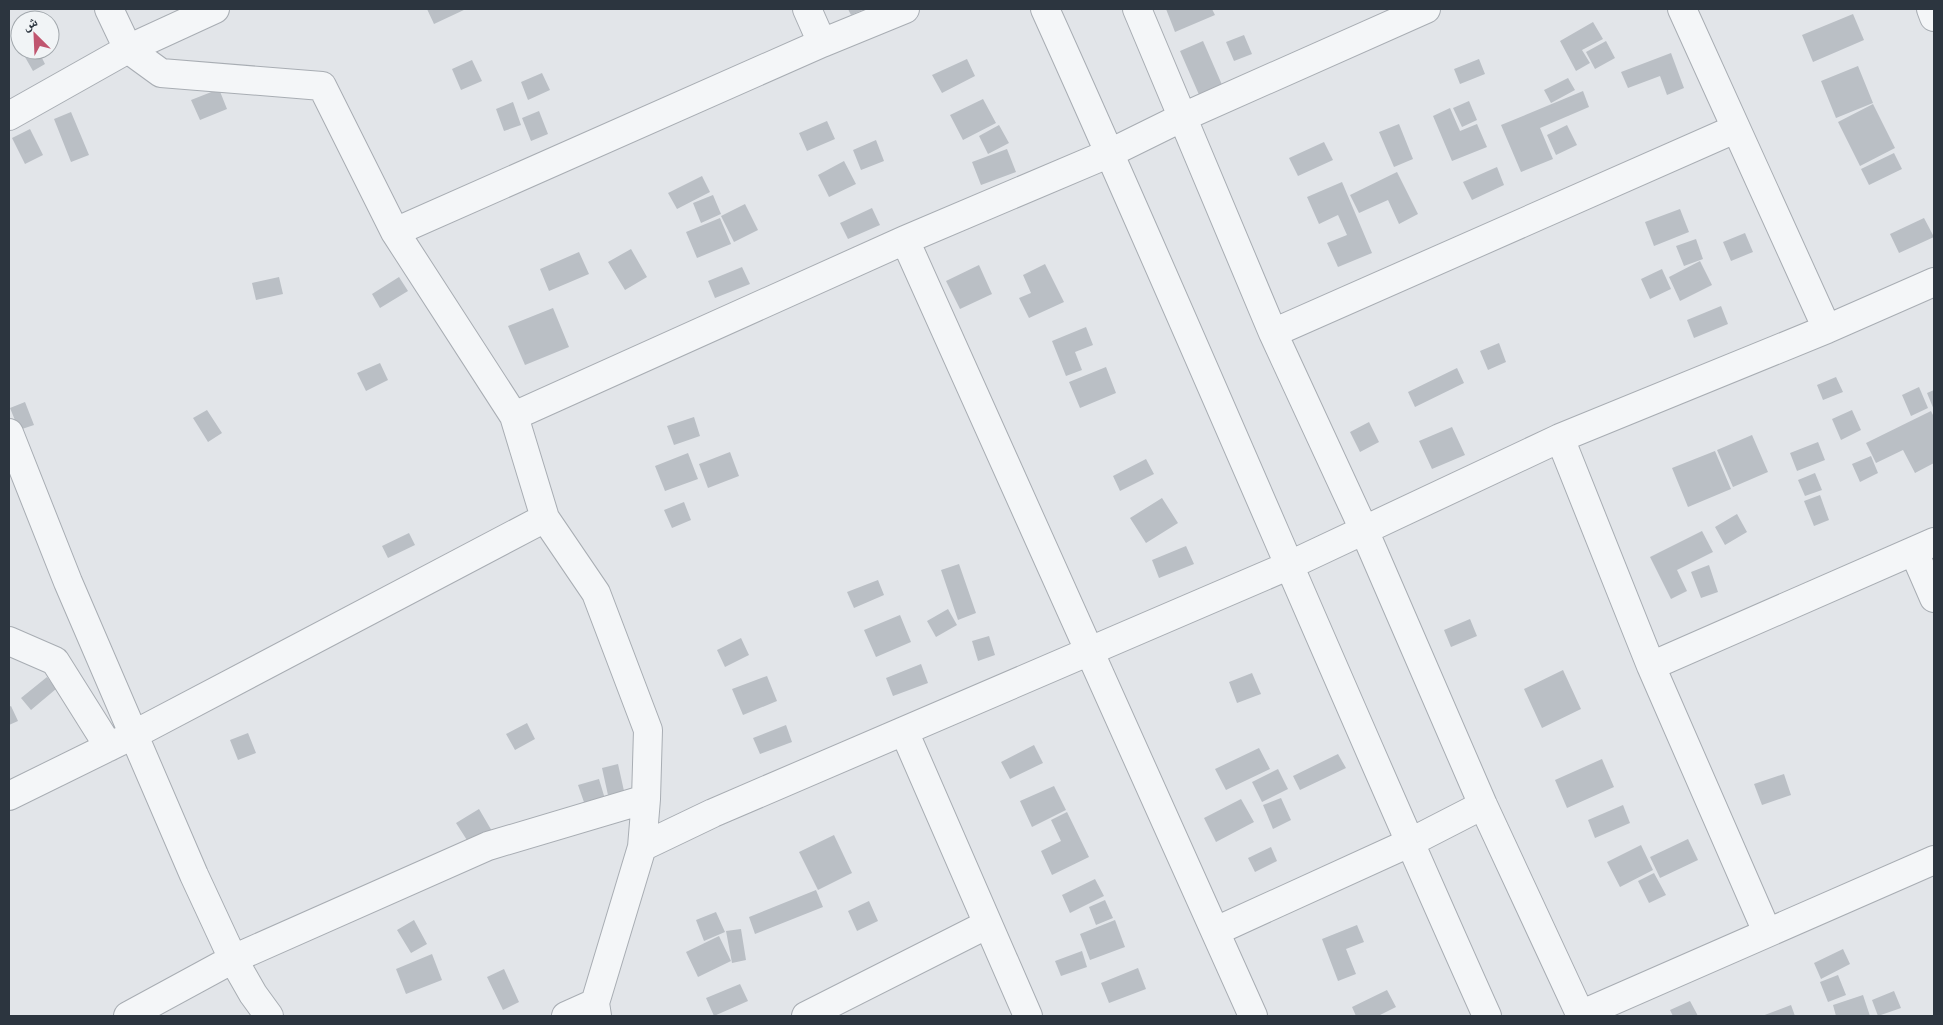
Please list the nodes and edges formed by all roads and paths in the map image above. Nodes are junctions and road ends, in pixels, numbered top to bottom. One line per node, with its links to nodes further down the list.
1 (109, 9): 12 (street)
2 (215, 9): 12 (street)
3 (807, 9): 11 (street)
4 (905, 9): 11 (street)
5 (1045, 9): 16 (street)
6 (1137, 9): 14 (street)
7 (1426, 9): 14 (street)
8 (1682, 9): 15 (street)
9 (1931, 9): 10 (street)
10 (1934, 17)
11 (822, 43): 17 (street)
12 (128, 49): 13 (street); 17 (street)
13 (9, 116)
14 (1183, 117): 16 (street); 21 (street)
15 (1735, 129): 20 (street); 21 (street)
16 (1110, 153): 18 (street); 28 (street)
17 (395, 232): 22 (street)
18 (905, 240): 22 (street); 31 (street)
19 (1934, 282): 20 (street)
20 (1827, 329): 24 (street)
21 (1273, 333): 26 (street)
22 (514, 416): 25 (street)
23 (9, 433): 34 (street)
24 (1560, 438): 26 (street); 32 (street)
25 (545, 518): 34 (street); 37 (street)
26 (1364, 530): 28 (street); 38 (street)
27 (1924, 547): 29 (street); 32 (street)
28 (1290, 565): 31 (street); 39 (street)
29 (1934, 598)
30 (9, 641): 35 (street)
31 (1089, 651): 33 (street); 43 (street)
32 (1651, 666): 44 (street)
33 (904, 731): 40 (street); 42 (street)
34 (133, 735): 35 (street); 45 (street)
35 (109, 747): 36 (street)
36 (9, 796)
37 (646, 799): 40 (street); 45 (street)
38 (1484, 806): 39 (street); 54 (street)
39 (1409, 843): 43 (street); 53 (street)
40 (642, 847): 46 (street)
41 (1934, 860): 44 (street)
42 (988, 924): 50 (street); 51 (street)
43 (1216, 931): 52 (street)
44 (1767, 932): 54 (street)
45 (234, 959): 47 (street); 48 (street)
46 (596, 1010): 49 (street)
47 (128, 1016)
48 (269, 1016)
49 (566, 1016)
50 (806, 1016)
51 (1028, 1016)
52 (1253, 1016)
53 (1487, 1016)
54 (1581, 1016)

